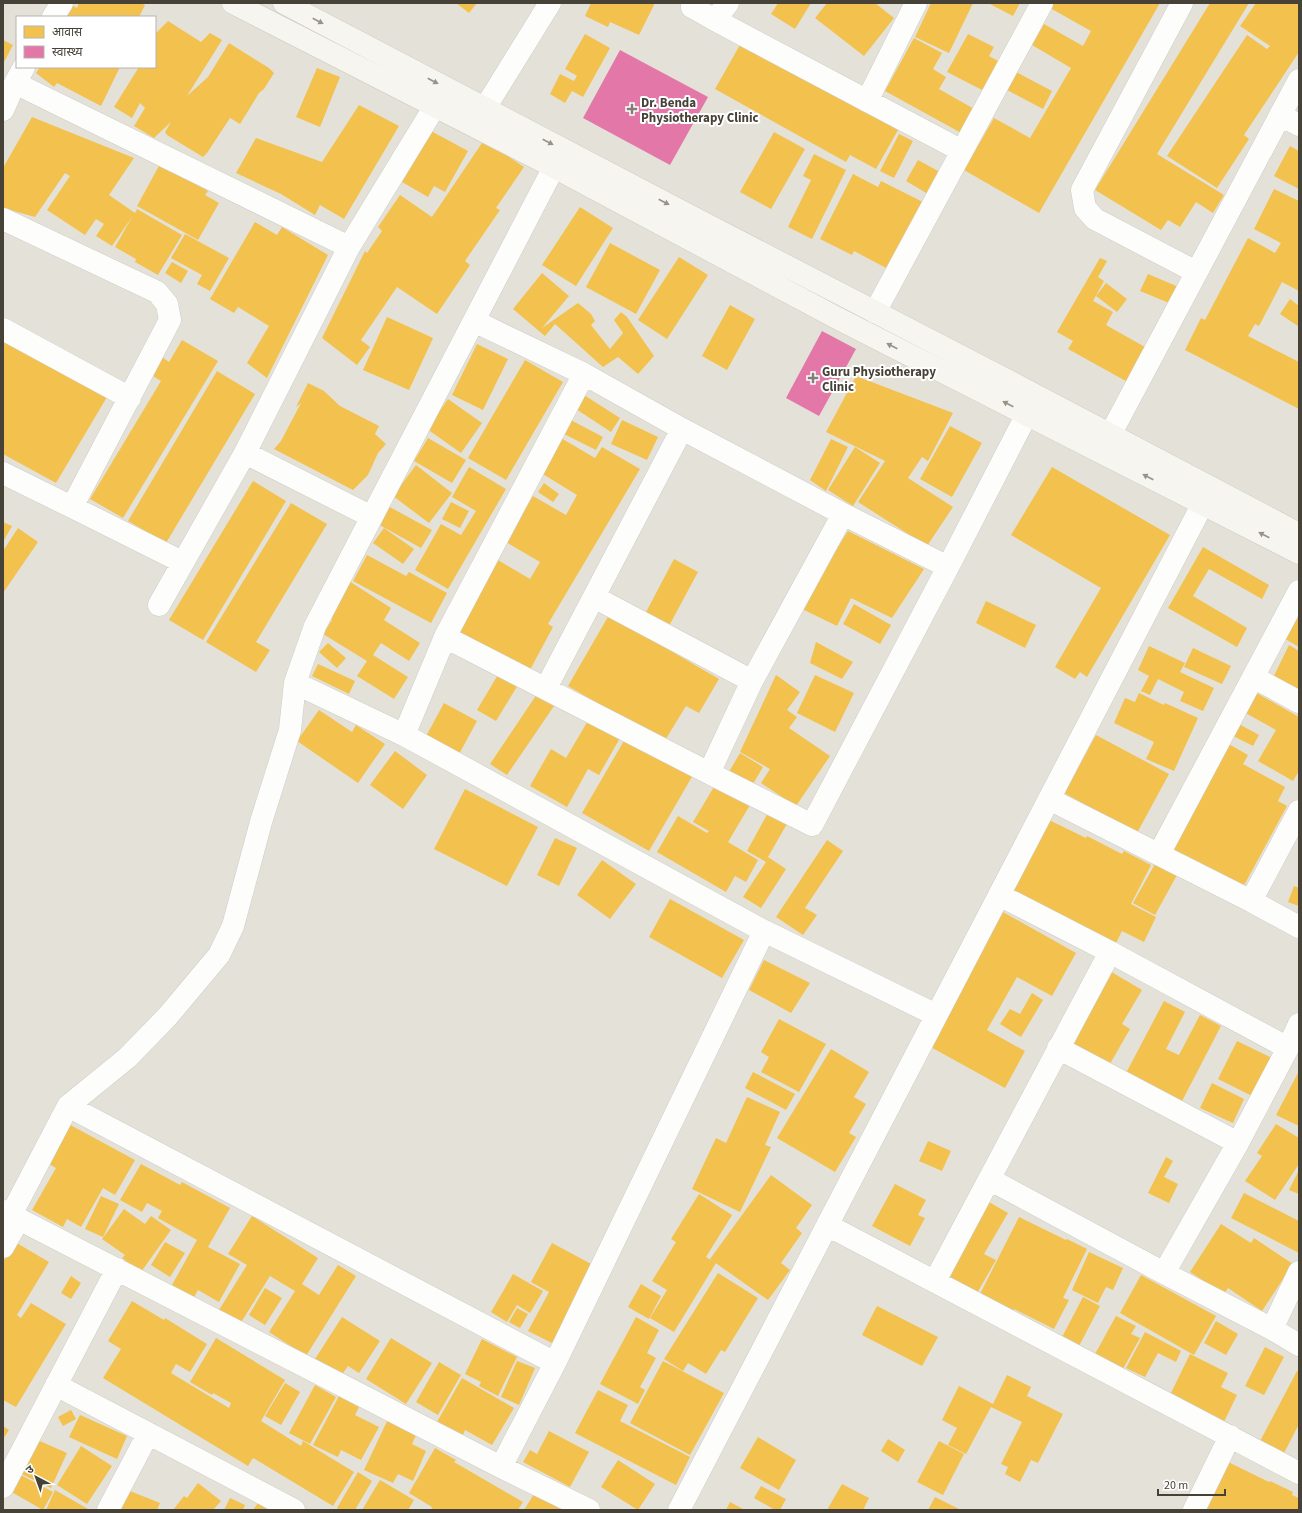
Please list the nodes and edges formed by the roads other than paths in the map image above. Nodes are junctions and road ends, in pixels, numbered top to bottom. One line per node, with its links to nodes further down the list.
1 (62, 3): 10 (street)
2 (233, 3): 15 (street)
3 (284, 3): 17 (street, one-way to 17)
4 (550, 3): 17 (street)
5 (728, 3): 11 (street)
6 (916, 3): 14 (street)
7 (1042, 3): 19 (street)
8 (1182, 3): 23 (street)
9 (692, 7): 11 (street)
10 (54, 16)
11 (715, 20): 14 (street)
12 (19, 75): 16 (street); 22 (street)
13 (1299, 80): 18 (street)
14 (867, 101): 19 (street)
15 (435, 106): 17 (street); 22 (street)
16 (3, 110)
17 (480, 118): 20 (street); 24 (street, one-way to 24)
18 (1290, 120): 23 (street)
19 (962, 151): 24 (street)
20 (554, 167): 25 (street); 29 (street, one-way to 20)
21 (3, 219): 28 (street)
22 (349, 247): 32 (street)
23 (1196, 272): 31 (street)
24 (874, 312): 31 (street)
25 (474, 321): 27 (street); 37 (street)
26 (3, 329): 28 (street)
27 (584, 374): 30 (street); 45 (street)
28 (130, 398): 35 (street)
29 (1027, 414): 31 (street); 41 (street)
30 (682, 429): 36 (street); 43 (street)
31 (1106, 444): 34 (street)
32 (244, 453): 37 (street); 40 (street)
33 (3, 473): 35 (street)
34 (1207, 496): 38 (street); 39 (street, one-way to 34); 53 (street)
35 (72, 507): 40 (street)
36 (843, 514): 41 (street); 47 (street)
37 (372, 517): 48 (street)
38 (1299, 534)
39 (1299, 553)
40 (182, 562): 44 (street)
41 (948, 567): 52 (street)
42 (1299, 591): 46 (street)
43 (594, 597): 47 (street); 49 (street)
44 (159, 605)
45 (445, 637): 49 (street); 51 (street)
46 (1253, 677): 50 (street); 55 (street)
47 (752, 681): 52 (street)
48 (295, 683): 51 (street); 65 (street)
49 (546, 688): 52 (street)
50 (1299, 702)
51 (404, 735): 59 (street)
52 (709, 774)
53 (1049, 799): 55 (street); 56 (street)
54 (1299, 811): 57 (street)
55 (1159, 854): 57 (street)
56 (999, 895): 60 (street); 61 (street)
57 (1251, 901): 58 (street)
58 (1299, 927)
59 (764, 931): 61 (street); 77 (street)
60 (1110, 952): 63 (street); 64 (street)
61 (936, 1015): 69 (street)
62 (1299, 1024): 64 (street)
63 (1058, 1048): 66 (street); 67 (street)
64 (1288, 1048): 66 (street)
65 (68, 1106): 68 (street); 77 (street)
66 (1238, 1143): 73 (street)
67 (989, 1180): 73 (street); 74 (street)
68 (11, 1215): 70 (street); 71 (street)
69 (827, 1225): 74 (street); 87 (street)
70 (3, 1247)
71 (117, 1269): 78 (street); 82 (street)
72 (1299, 1272): 75 (street)
73 (1164, 1273): 75 (street)
74 (935, 1281): 80 (street)
75 (1272, 1329): 76 (street)
76 (1299, 1345)
77 (555, 1363): 82 (street)
78 (56, 1385): 79 (street); 83 (street)
79 (148, 1434): 84 (street); 85 (street)
80 (1230, 1436): 81 (street); 88 (street)
81 (1297, 1466)
82 (501, 1467): 86 (street)
83 (3, 1487)
84 (108, 1510)
85 (294, 1510)
86 (589, 1510)
87 (679, 1510)
88 (1194, 1510)

